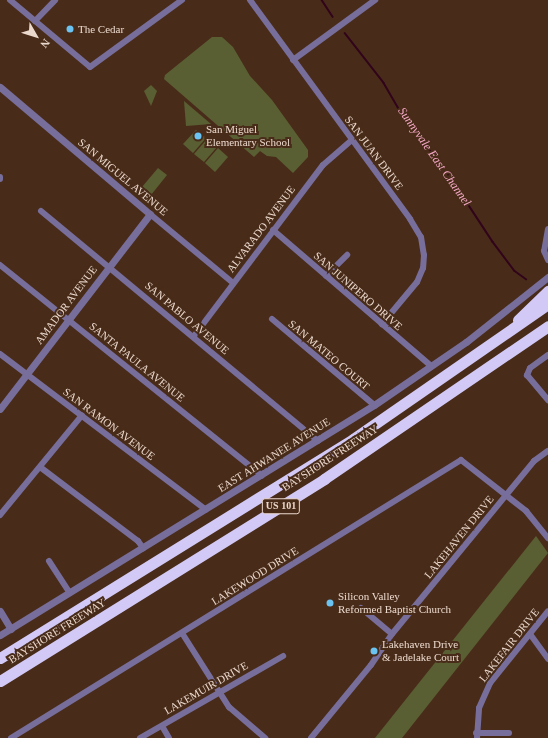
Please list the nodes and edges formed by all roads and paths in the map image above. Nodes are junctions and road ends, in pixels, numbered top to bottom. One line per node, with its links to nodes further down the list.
1 (10, 0): 6 (street)
2 (55, 0): 6 (street)
3 (182, 0): 6 (street)
4 (250, 0): 7 (street, SAN JUAN DRIVE)
5 (375, 0): 7 (street)
6 (35, 21)
7 (293, 60): 9 (street, SAN JUAN DRIVE)
8 (0, 87): 11 (street, SAN MIGUEL AVENUE)
9 (351, 141): 12 (street, ALVARADO AVENUE); 25 (street, SAN JUAN DRIVE)
10 (41, 211): 17 (street, SAN PABLO AVENUE)
11 (150, 214): 17 (street, AMADOR AVENUE); 20 (street, SAN MIGUEL AVENUE)
12 (273, 230): 18 (street, SAN JUNIPERO DRIVE); 20 (street, ALVARADO AVENUE)
13 (548, 230): 15 (street)
14 (347, 255): 18 (street)
15 (548, 260)
16 (0, 265): 24 (street, SANTA PAULA AVENUE)
17 (110, 267): 24 (street, AMADOR AVENUE); 27 (street, SAN PABLO AVENUE)
18 (326, 276): 25 (street, SAN JUNIPERO DRIVE)
19 (548, 277): 31 (street, EAST AHWANEE AVENUE)
20 (233, 283): 27 (street, ALVARADO AVENUE)
21 (548, 291): 28 (highway)
22 (548, 304): 28 (highway, BAYSHORE FREEWAY / US 101)
23 (272, 319): 34 (street, SAN MATEO COURT)
24 (69, 320): 32 (street, AMADOR AVENUE); 40 (street, SANTA PAULA AVENUE)
25 (382, 324): 31 (street, SAN JUNIPERO DRIVE)
26 (548, 326): 59 (highway, BAYSHORE FREEWAY / US 101)
27 (194, 336): 37 (street, SAN PABLO AVENUE)
28 (499, 339): 57 (highway, BAYSHORE FREEWAY / US 101)
29 (0, 354): 32 (street, SAN RAMON AVENUE)
30 (548, 355): 33 (street)
31 (431, 366): 34 (street, EAST AHWANEE AVENUE)
32 (27, 374): 35 (street, AMADOR AVENUE); 36 (street, SAN RAMON AVENUE)
33 (548, 400)
34 (374, 406): 37 (street, EAST AHWANEE AVENUE)
35 (0, 409)
36 (82, 416): 39 (street); 42 (street, SAN RAMON AVENUE)
37 (318, 441): 40 (street, EAST AHWANEE AVENUE)
38 (548, 451): 41 (street, LAKEHAVEN DRIVE)
39 (40, 467): 43 (street); 45 (street)
40 (262, 476): 42 (street, EAST AHWANEE AVENUE)
41 (507, 495): 44 (street); 52 (street, LAKEWOOD DRIVE); 53 (street, LAKEHAVEN DRIVE)
42 (206, 510): 45 (street, EAST AHWANEE AVENUE)
43 (0, 515)
44 (548, 538)
45 (143, 548): 47 (street, EAST AHWANEE AVENUE)
46 (49, 561): 47 (street)
47 (70, 593): 51 (street, EAST AHWANEE AVENUE)
48 (361, 608): 53 (street)
49 (0, 611): 51 (street)
50 (548, 611): 54 (street, LAKEFAIR DRIVE)
51 (11, 629): 55 (street, EAST AHWANEE AVENUE)
52 (182, 633): 60 (street); 64 (street, LAKEWOOD DRIVE)
53 (392, 634): 68 (street, LAKEHAVEN DRIVE)
54 (530, 634): 58 (street); 63 (street, LAKEFAIR DRIVE)
55 (0, 636)
56 (283, 656): 60 (street, LAKEMUIR DRIVE)
57 (0, 658)
58 (548, 659)
59 (0, 681)
60 (218, 692): 61 (street, LAKEMUIR DRIVE); 67 (street)
61 (162, 726): 65 (street, LAKEMUIR DRIVE); 66 (street)
62 (509, 733): 63 (street)
63 (476, 736)
64 (10, 738)
65 (140, 738)
66 (169, 738)
67 (265, 738)
68 (311, 738)

